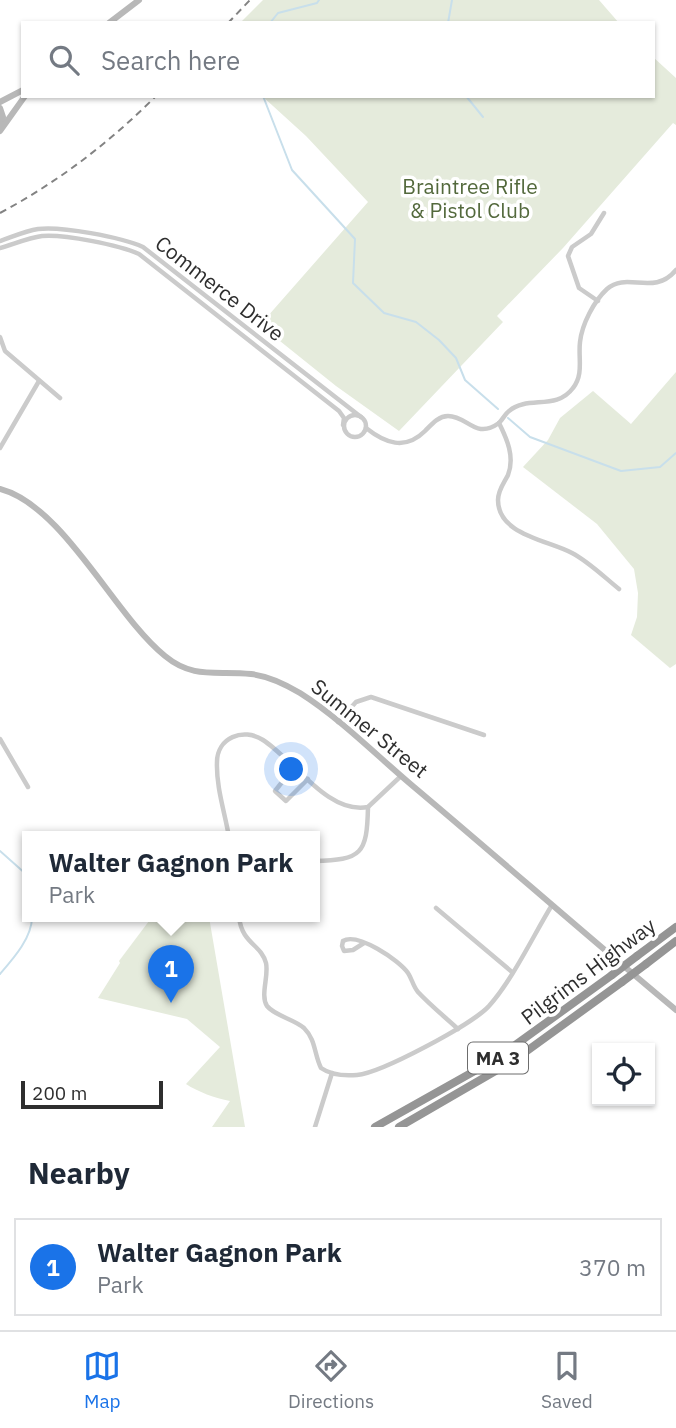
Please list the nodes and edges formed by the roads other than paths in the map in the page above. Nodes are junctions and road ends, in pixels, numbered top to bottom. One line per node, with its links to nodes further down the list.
1 (139, 0): 2 (street)
2 (112, 21)
3 (21, 91): 5 (street)
4 (24, 98): 7 (street)
5 (0, 102)
6 (0, 108): 7 (street)
7 (1, 130)
8 (604, 213): 16 (street)
9 (103, 237): 10 (street, Commerce Drive); 12 (street); 21 (street, Commerce Drive)
10 (8, 238): 11 (street, Commerce Drive); 13 (street)
11 (0, 240)
12 (101, 244): 13 (street, Commerce Drive); 23 (street, Commerce Drive)
13 (10, 245): 14 (street, Commerce Drive)
14 (0, 248)
15 (676, 270): 16 (street)
16 (598, 301): 22 (street)
17 (0, 337): 18 (street)
18 (2, 351): 19 (street)
19 (39, 381): 20 (street); 25 (street)
20 (60, 398)
21 (361, 417): 23 (street); 24 (street)
22 (499, 424): 24 (street); 27 (street)
23 (344, 425): 24 (street)
24 (366, 428)
25 (0, 448)
26 (0, 489): 28 (street, Summer Street)
27 (619, 589)
28 (337, 723): 29 (street); 32 (street, Summer Street)
29 (484, 735)
30 (0, 739): 34 (street)
31 (295, 767): 33 (street); 33 (street); 36 (street)
32 (401, 776): 35 (street); 38 (street, Summer Street)
33 (308, 779): 35 (street)
34 (28, 787)
35 (368, 807): 37 (street)
36 (228, 831)
37 (320, 860)
38 (553, 904): 44 (street); 45 (street, Summer Street)
39 (436, 908): 44 (street)
40 (240, 922): 47 (street)
41 (676, 927): 49 (highway, Pilgrims Highway / MA 3, bridge)
42 (676, 941): 50 (highway, Pilgrims Highway / MA 3, bridge)
43 (364, 943): 43 (street); 46 (street)
44 (512, 972): 46 (street)
45 (676, 1010)
46 (458, 1029): 47 (street)
47 (332, 1073): 48 (street)
48 (315, 1127)
49 (375, 1127)
50 (399, 1127)

